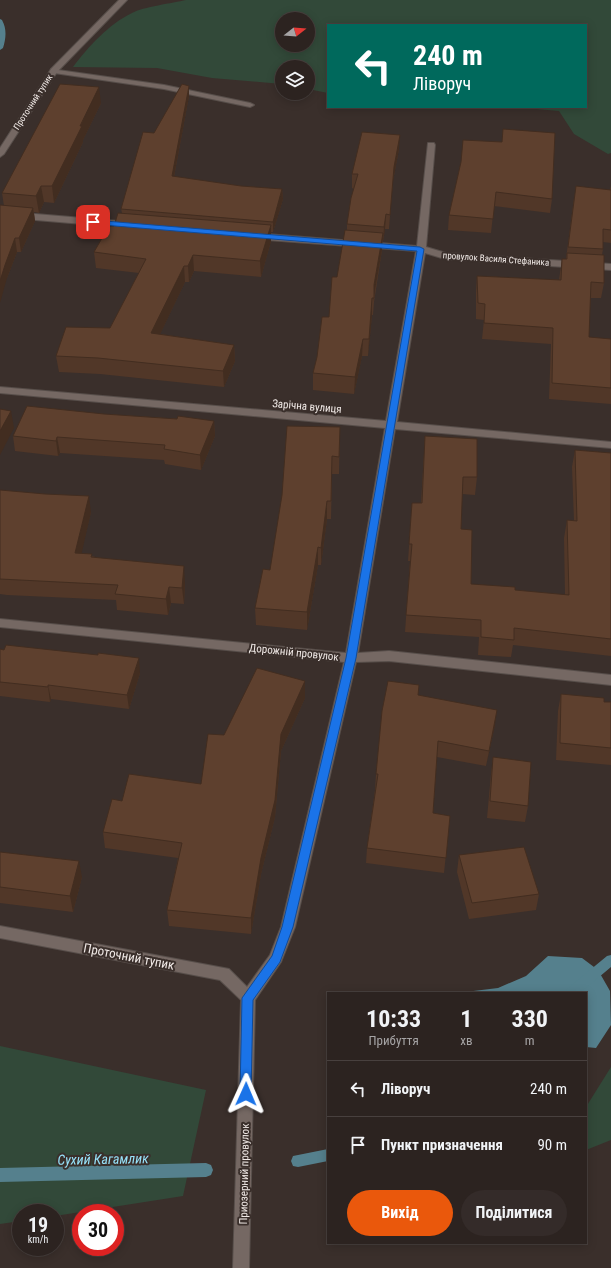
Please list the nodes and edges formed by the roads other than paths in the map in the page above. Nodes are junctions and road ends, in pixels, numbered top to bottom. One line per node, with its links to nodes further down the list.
1 (123, 0): 2 (street, Проточний тупик)
2 (54, 71): 3 (street); 5 (street, Проточний тупик)
3 (250, 105)
4 (431, 145): 9 (street)
5 (0, 154)
6 (0, 214): 7 (street)
7 (143, 226)
8 (246, 235): 9 (street, провулок Василя Стефаника)
9 (420, 249): 10 (street, провулок Василя Стефаника); 12 (street)
10 (611, 267)
11 (0, 390): 12 (street, Зарічна вулиця)
12 (392, 425): 13 (street, Зарічна вулиця); 15 (street)
13 (611, 445)
14 (0, 623): 15 (street, Дорожній провулок)
15 (351, 658): 16 (street, Дорожній провулок); 18 (street)
16 (611, 680)
17 (0, 932): 18 (street, Проточний тупик)
18 (248, 998): 19 (street, Приозерний провулок)
19 (241, 1268)

